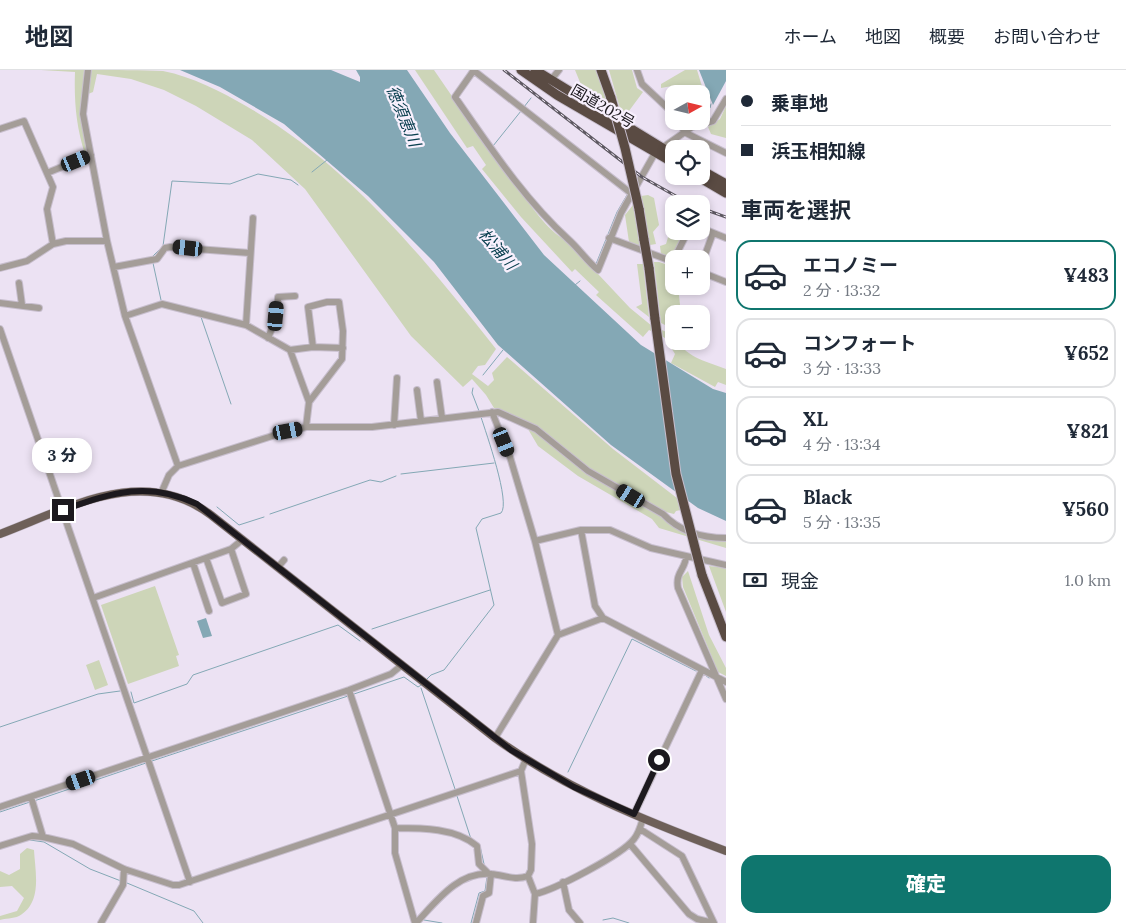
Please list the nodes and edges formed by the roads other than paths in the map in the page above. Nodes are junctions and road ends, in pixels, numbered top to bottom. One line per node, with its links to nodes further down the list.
1 (88, 70): 16 (street)
2 (474, 70): 23 (street); 27 (street)
3 (520, 70): 13 (highway, 国道202号)
4 (535, 70): 8 (highway, 国道202号)
5 (559, 70): 8 (street)
6 (601, 70): 79 (highway, bridge)
7 (638, 70): 10 (street)
8 (551, 80): 13 (highway, 国道202号)
9 (726, 99): 12 (street)
10 (665, 106)
11 (0, 129): 18 (street)
12 (684, 132): 13 (street); 15 (street)
13 (658, 150): 14 (highway, 国道202号); 17 (highway, 国道202号); 23 (street)
14 (665, 152)
15 (726, 153)
16 (91, 155): 18 (street); 29 (street)
17 (665, 156)
18 (47, 173): 30 (street)
19 (710, 175): 21 (highway)
20 (710, 184): 22 (highway)
21 (726, 184)
22 (726, 193)
23 (632, 194): 27 (street)
24 (253, 218): 32 (street)
25 (710, 232): 26 (street)
26 (713, 233): 28 (street); 31 (street)
27 (610, 238): 33 (street)
28 (726, 238)
29 (107, 241): 30 (street); 36 (street)
30 (53, 244): 35 (street)
31 (707, 250)
32 (250, 253): 36 (street); 45 (street)
33 (665, 257)
34 (0, 260): 35 (street)
35 (1, 267)
36 (114, 267): 44 (street)
37 (710, 275): 38 (street)
38 (725, 279)
39 (19, 283): 42 (street)
40 (295, 296): 47 (street)
41 (0, 303): 42 (street)
42 (22, 305): 43 (street)
43 (39, 308)
44 (125, 316): 45 (street); 60 (street)
45 (246, 325): 47 (street)
46 (0, 329): 62 (street)
47 (268, 338): 50 (street)
48 (312, 346): 49 (street); 49 (street); 50 (street)
49 (343, 348): 54 (street)
50 (290, 350): 54 (street)
51 (397, 378): 58 (street)
52 (437, 382): 56 (street)
53 (417, 390): 57 (street)
54 (309, 402): 59 (street)
55 (492, 412): 56 (street); 65 (street); 67 (street)
56 (442, 418): 57 (street)
57 (420, 421): 58 (street)
58 (394, 425): 59 (street)
59 (306, 428): 60 (street)
60 (178, 466): 61 (street)
61 (162, 491): 62 (main road); 66 (main road)
62 (63, 510): 64 (main road); 75 (street)
63 (581, 530): 67 (street); 69 (street); 77 (street)
64 (0, 534)
65 (726, 538)
66 (242, 540): 68 (street); 74 (main road)
67 (535, 541): 78 (street)
68 (231, 550): 70 (street); 70 (street)
69 (686, 556): 73 (street); 82 (street)
70 (206, 558): 72 (street)
71 (284, 560): 74 (street)
72 (192, 563): 75 (street); 76 (street)
73 (726, 564)
74 (278, 567): 80 (main road)
75 (93, 598): 88 (street)
76 (209, 611)
77 (604, 618): 78 (street); 81 (street)
78 (558, 636): 86 (street)
79 (726, 637)
80 (402, 665): 84 (street); 86 (main road)
81 (702, 670): 82 (street); 92 (street)
82 (715, 676): 83 (street); 85 (street)
83 (726, 682)
84 (350, 693): 88 (street); 93 (street)
85 (726, 699)
86 (495, 738): 87 (main road)
87 (526, 759): 89 (street); 92 (main road)
88 (150, 760): 90 (street); 104 (street)
89 (520, 771): 93 (street); 103 (street)
90 (32, 800): 91 (street); 97 (street)
91 (0, 808)
92 (634, 814): 94 (main road)
93 (390, 816): 95 (street); 104 (street)
94 (643, 818): 96 (street); 100 (main road)
95 (395, 828): 102 (street); 108 (street)
96 (640, 830): 98 (street); 112 (street)
97 (43, 837): 99 (street); 101 (street)
98 (630, 844): 105 (street); 112 (street)
99 (0, 846)
100 (726, 851)
101 (124, 869): 104 (street); 107 (street)
102 (489, 873): 103 (street); 108 (street); 109 (street)
103 (528, 876): 106 (street)
104 (190, 882)
105 (563, 882): 106 (street); 111 (street)
106 (535, 894): 110 (street)
107 (101, 923)
108 (416, 923)
109 (476, 923)
110 (533, 923)
111 (580, 923)
112 (713, 923)

